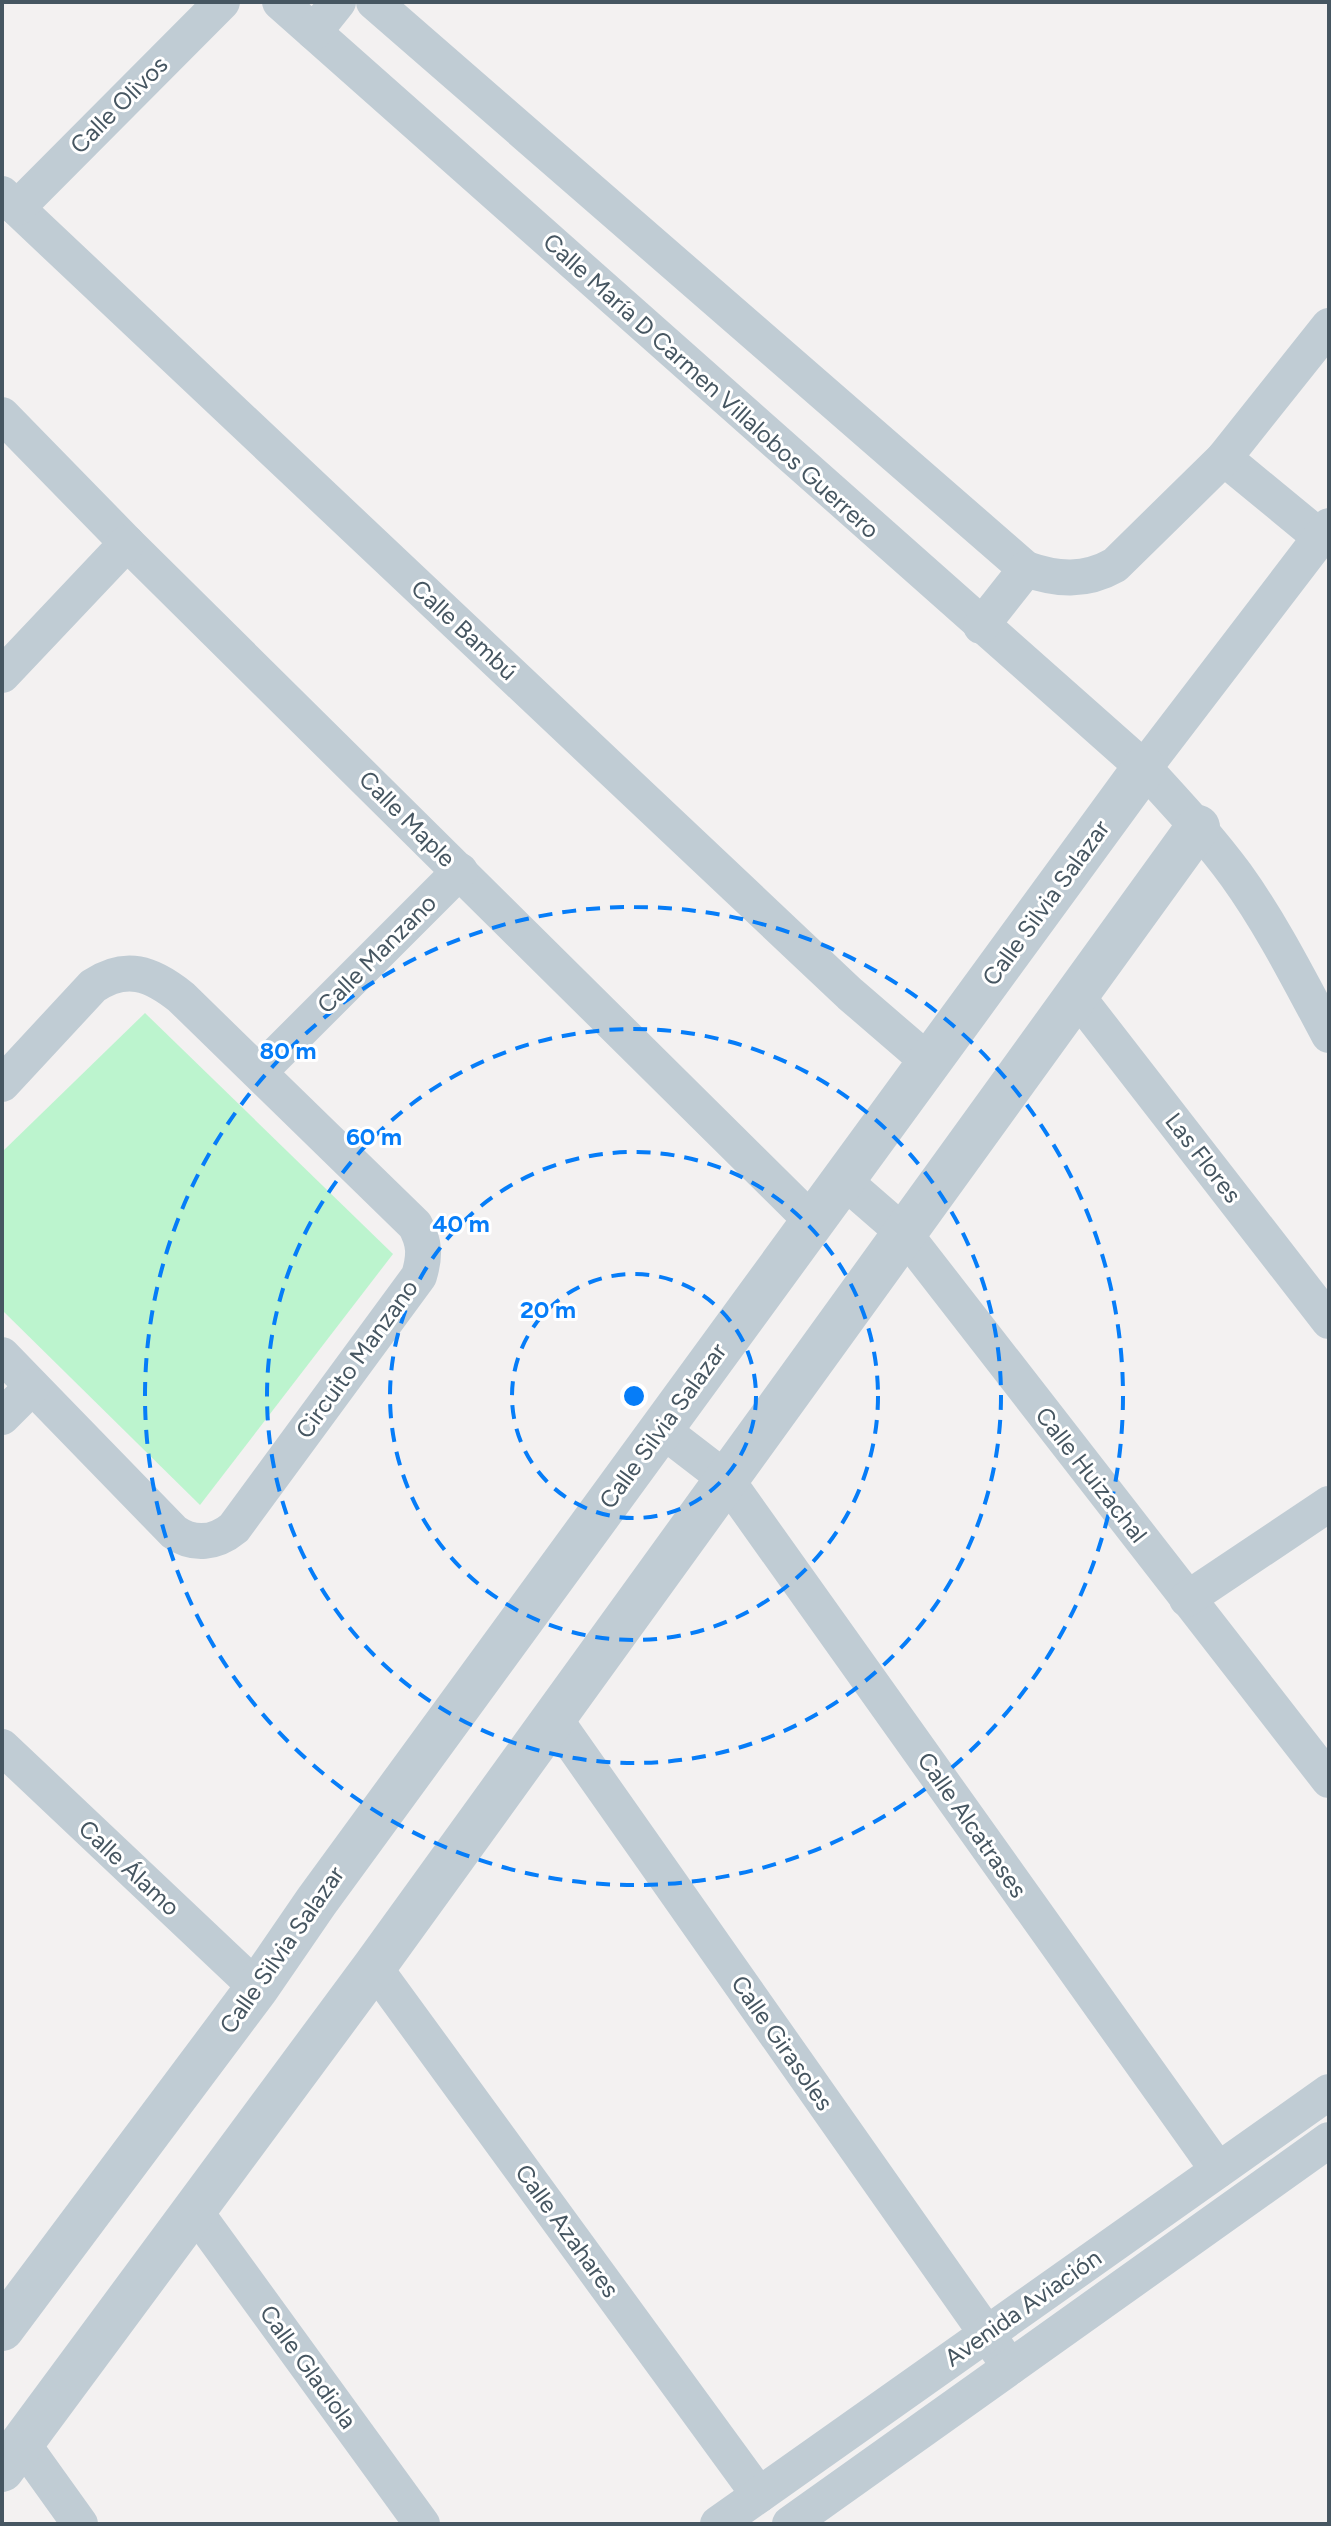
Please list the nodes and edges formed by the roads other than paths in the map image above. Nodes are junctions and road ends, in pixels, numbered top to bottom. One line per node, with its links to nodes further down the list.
1 (222, 2): 6 (street, Calle Olivos)
2 (280, 2): 5 (street, Calle María D Carmen Villalobos Guerrero)
3 (338, 2): 5 (street)
4 (374, 2): 12 (street)
5 (314, 32): 13 (street, Calle María D Carmen Villalobos Guerrero)
6 (9, 201): 20 (street, Calle Bambú)
7 (1329, 326): 9 (street)
8 (2, 415): 11 (street, Calle Maple)
9 (1224, 458): 10 (street); 12 (street)
10 (1324, 532): 15 (street, Calle Silvia Salazar)
11 (127, 543): 14 (street); 17 (street, Calle Maple)
12 (1026, 569): 13 (street)
13 (981, 626): 15 (street, Calle María D Carmen Villalobos Guerrero)
14 (2, 675)
15 (1144, 768): 16 (street, Calle María D Carmen Villalobos Guerrero); 20 (street, Calle Silvia Salazar)
16 (1198, 827): 18 (street); 19 (street, Calle María D Carmen Villalobos Guerrero)
17 (460, 871): 21 (street, Calle Manzano); 24 (street, Calle Maple)
18 (1076, 995): 25 (street); 26 (street, Las Flores)
19 (1329, 1035)
20 (929, 1062): 23 (street, Calle Silvia Salazar)
21 (259, 1072): 22 (street, Circuito Manzano); 28 (street, Circuito Manzano)
22 (2, 1084)
23 (843, 1180): 24 (street, Calle Silvia Salazar); 25 (street, Calle Huizachal)
24 (813, 1222): 30 (street, Calle Silvia Salazar)
25 (904, 1233): 31 (street); 33 (street, Calle Huizachal)
26 (1329, 1321)
27 (2, 1355): 28 (street, Circuito Manzano)
28 (32, 1387): 29 (street)
29 (2, 1417)
30 (661, 1429): 31 (street, Calle Alcatrases); 38 (street, Calle Silvia Salazar)
31 (726, 1479): 34 (street); 41 (street, Calle Alcatrases)
32 (1329, 1504): 33 (street)
33 (1187, 1599): 36 (street, Calle Huizachal)
34 (554, 1718): 37 (street); 44 (street, Calle Girasoles)
35 (2, 1747): 38 (street, Calle Álamo)
36 (1329, 1780)
37 (374, 1967): 42 (street); 47 (street, Calle Azahares)
38 (257, 1988): 43 (street, Calle Silvia Salazar)
39 (1329, 2092): 41 (street, Avenida Aviación)
40 (1329, 2140): 45 (street, Avenida Aviación)
41 (1218, 2170): 44 (street, Avenida Aviación)
42 (194, 2210): 46 (street); 49 (street, Calle Gladiola)
43 (2, 2329)
44 (987, 2334): 45 (street, Calle Girasoles); 47 (street, Avenida Aviación)
45 (1010, 2367): 51 (street, Avenida Aviación)
46 (12, 2457): 48 (street)
47 (759, 2495): 50 (street, Avenida Aviación)
48 (80, 2524)
49 (422, 2524)
50 (718, 2524)
51 (790, 2524)

